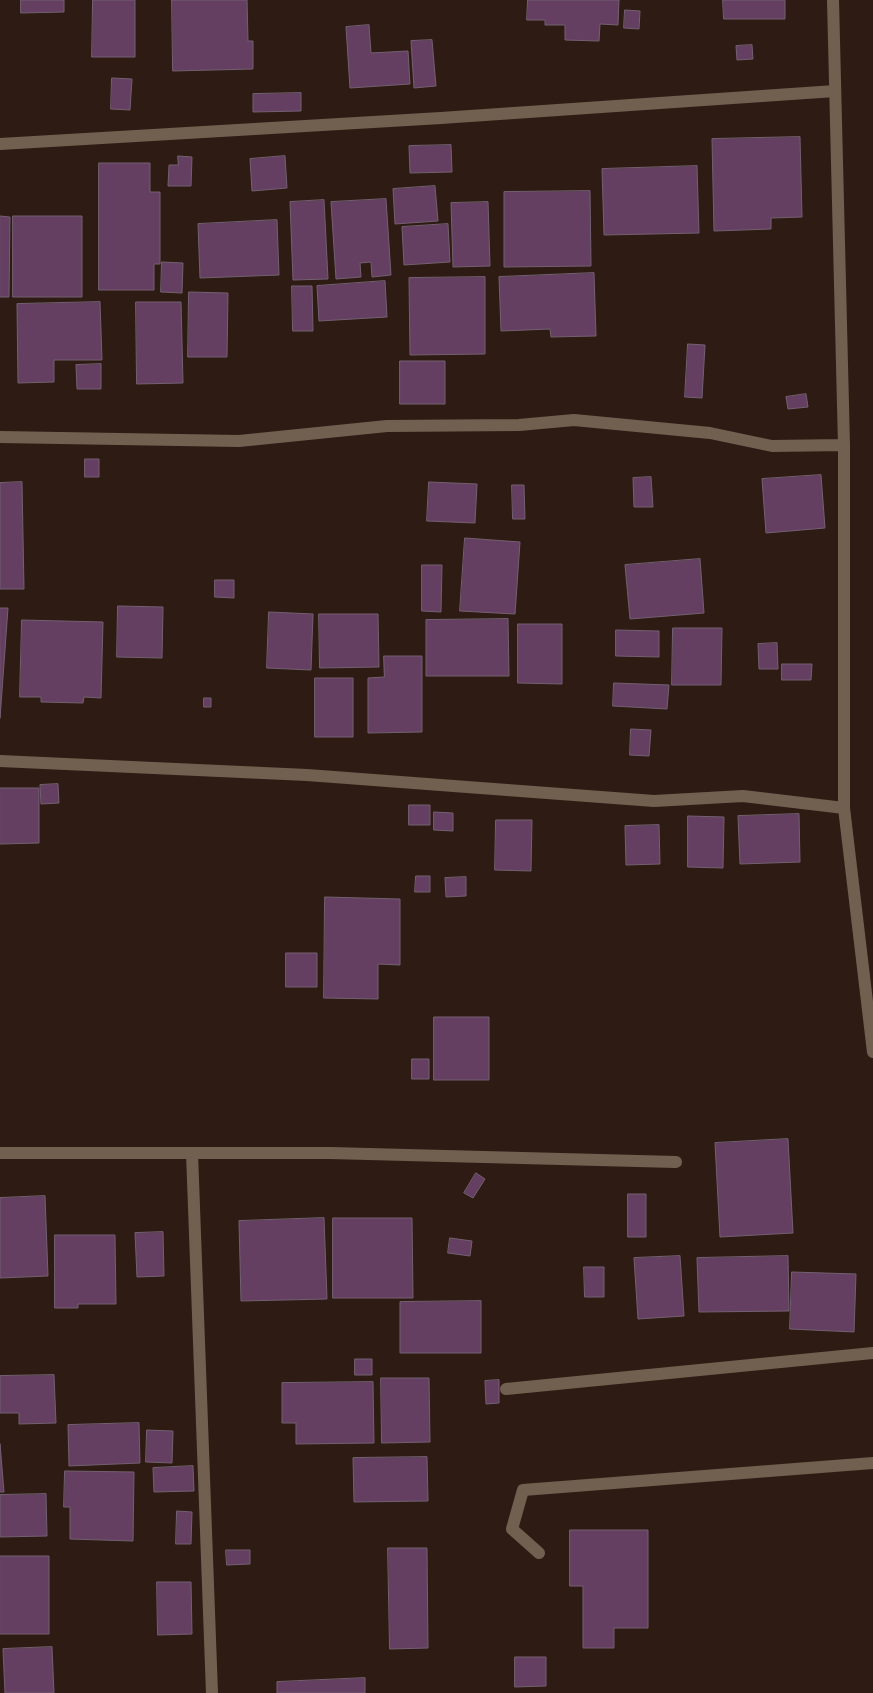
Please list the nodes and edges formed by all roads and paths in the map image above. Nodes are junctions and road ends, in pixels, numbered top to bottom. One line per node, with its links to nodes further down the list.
1 (833, 0): 2 (street)
2 (835, 92): 3 (street); 5 (street)
3 (0, 144)
4 (0, 437): 5 (street)
5 (844, 445): 7 (street)
6 (0, 761): 7 (street)
7 (844, 808): 8 (street)
8 (873, 1052)
9 (0, 1152): 10 (street)
10 (192, 1154): 11 (street); 16 (street)
11 (676, 1162)
12 (873, 1353): 13 (street)
13 (506, 1389)
14 (873, 1463): 15 (street)
15 (540, 1553)
16 (212, 1693)

